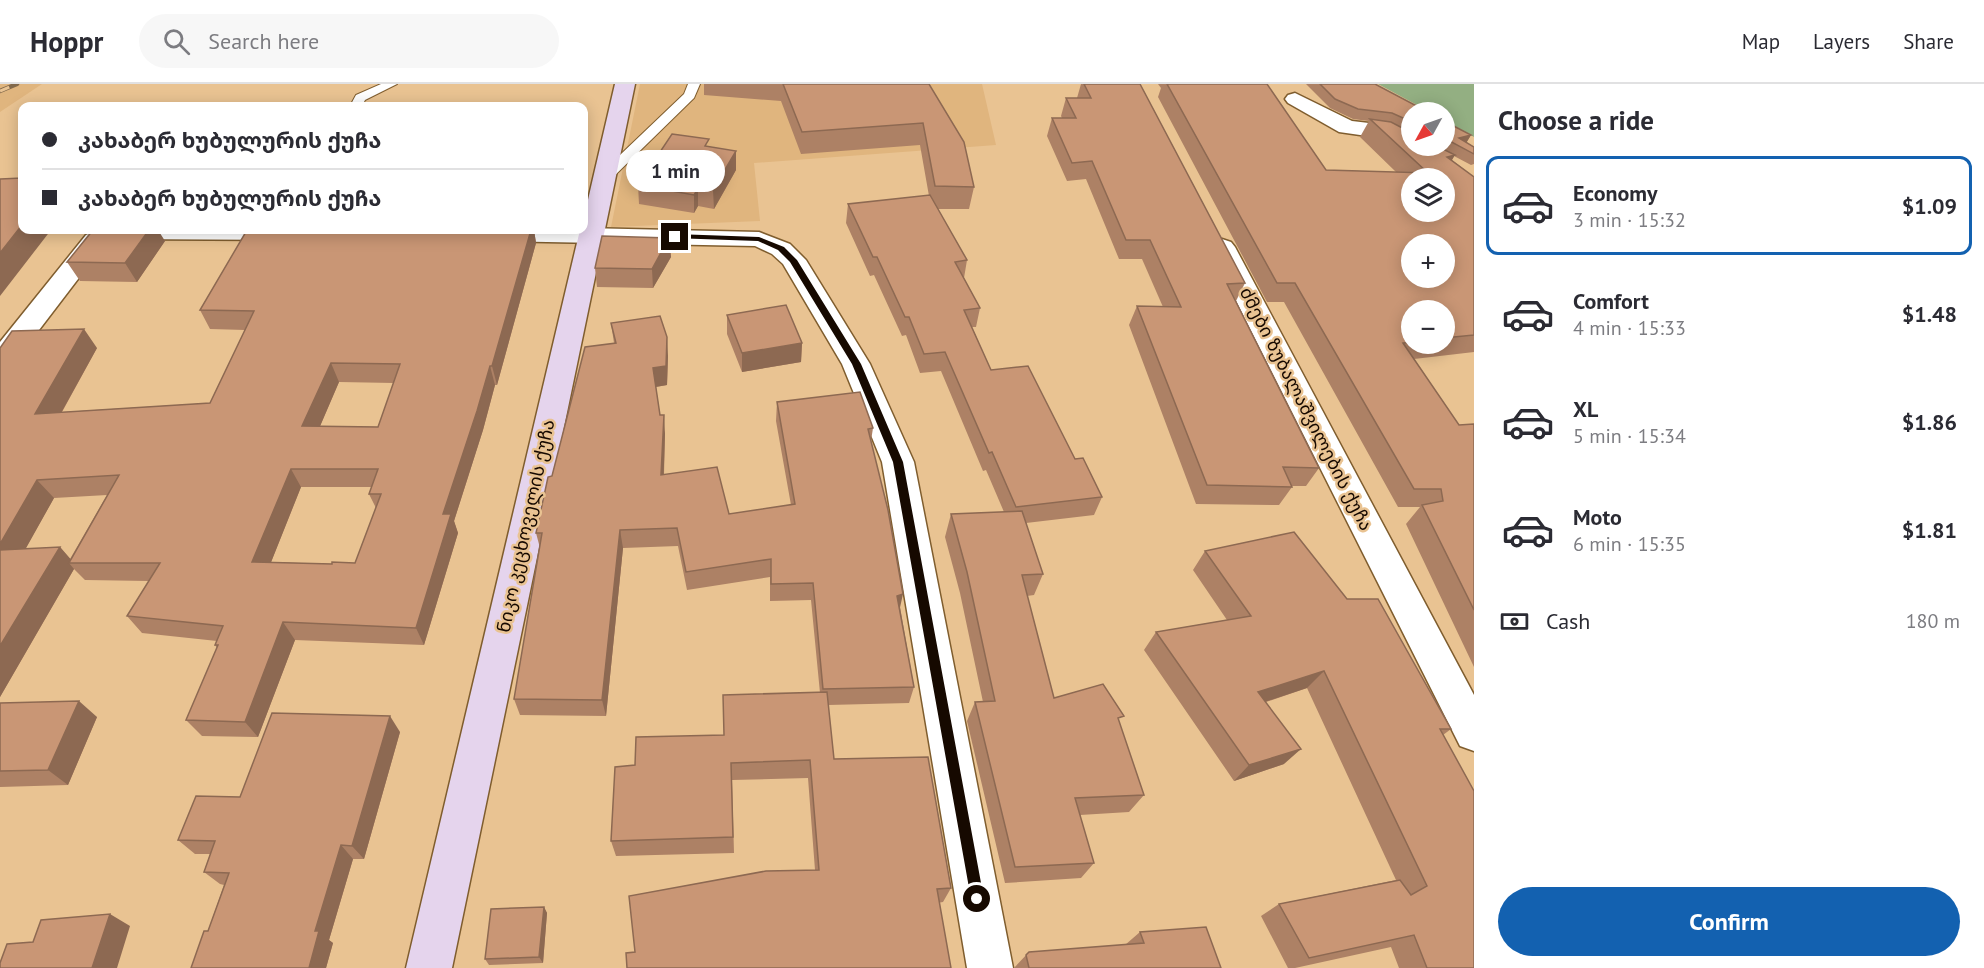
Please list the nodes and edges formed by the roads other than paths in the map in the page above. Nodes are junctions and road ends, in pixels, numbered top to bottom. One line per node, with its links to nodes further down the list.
1 (391, 84): 5 (lane)
2 (624, 84): 7 (main road, ნიკო კეცხოველის ქუჩა)
3 (694, 84): 7 (lane)
4 (1295, 99): 6 (street)
5 (358, 102)
6 (1401, 139)
7 (603, 179): 11 (main road, ნიკო კეცხოველის ქუჩა)
8 (1209, 222): 13 (street, ძმები ზუბალაშვილების ქუჩა)
9 (108, 234): 12 (street)
10 (472, 234): 11 (street)
11 (590, 234): 14 (main road, ნიკო კეცხოველის ქუჩა); 15 (street)
12 (0, 361)
13 (1474, 733)
14 (429, 968)
15 (990, 968)

